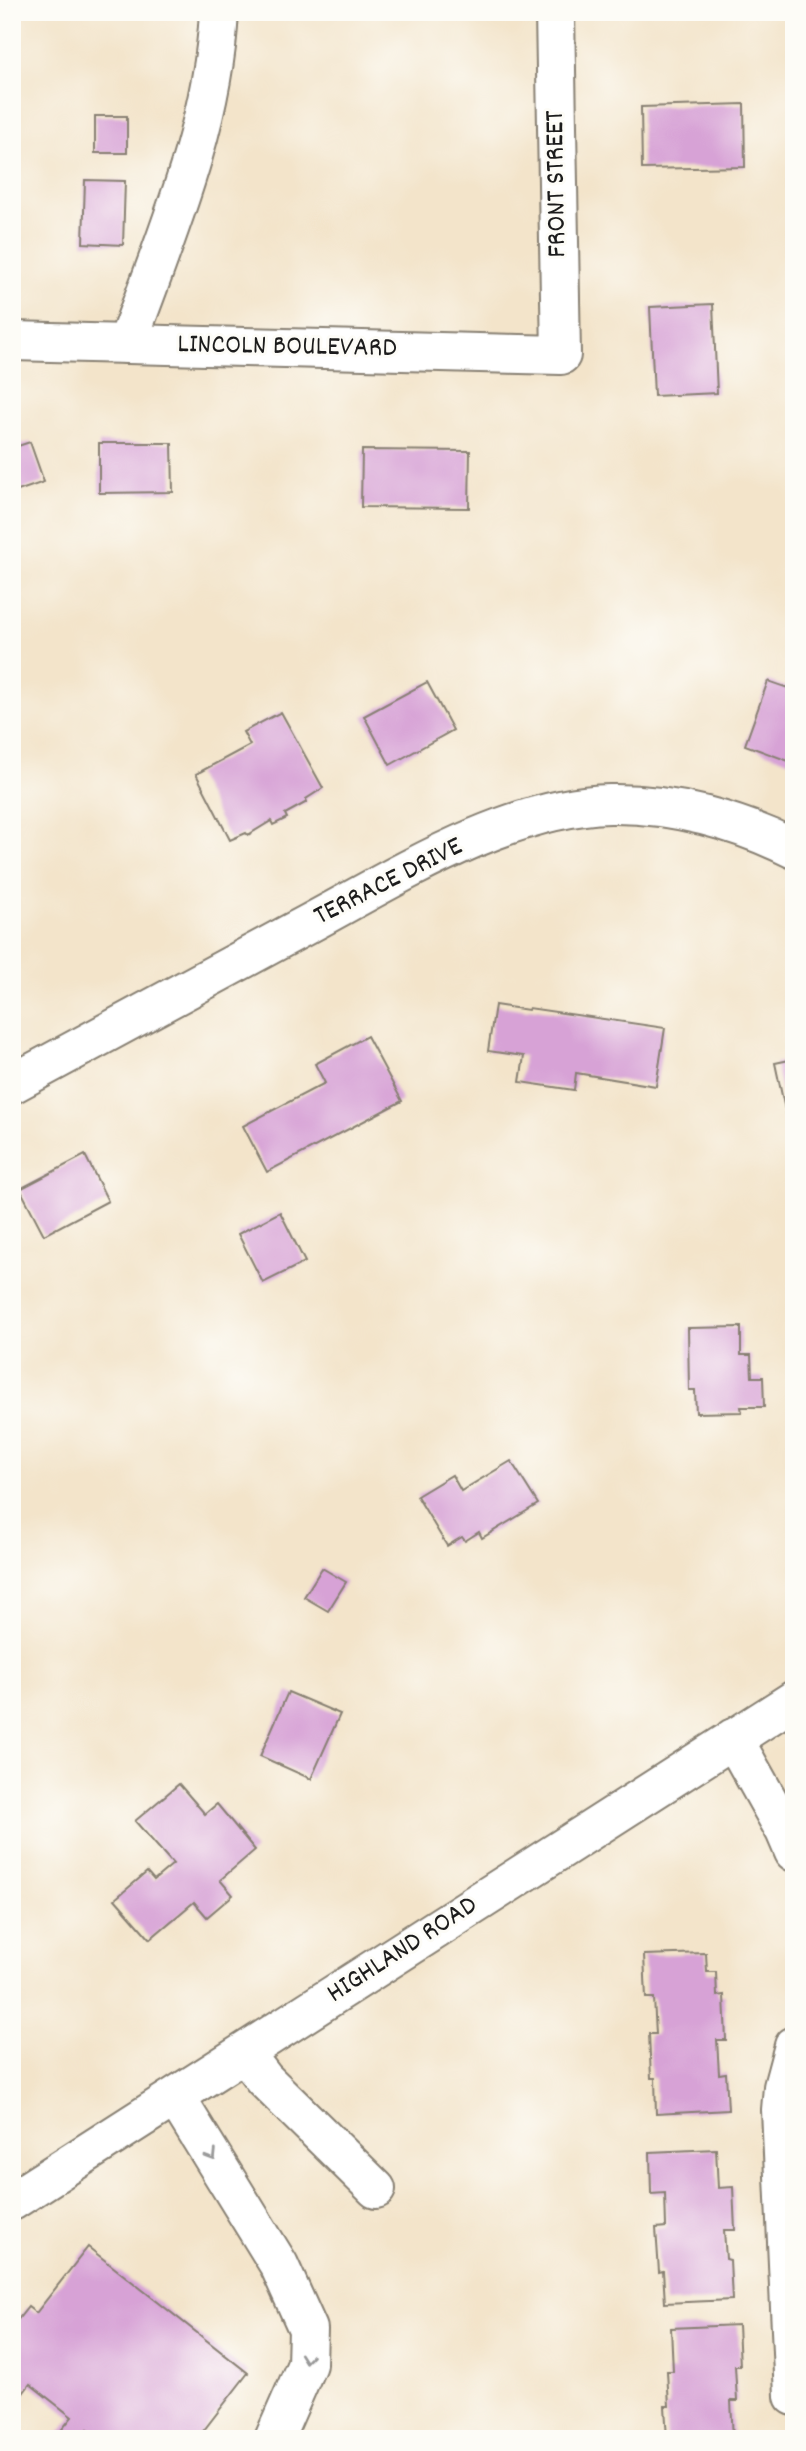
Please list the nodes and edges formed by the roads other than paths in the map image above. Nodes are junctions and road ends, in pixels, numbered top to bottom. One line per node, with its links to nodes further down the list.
1 (219, 12): 4 (street)
2 (555, 12): 5 (street, FRONT STREET)
3 (12, 341): 4 (street, LINCOLN BOULEVARD)
4 (127, 344): 5 (street, LINCOLN BOULEVARD)
5 (561, 355)
6 (794, 849): 7 (street, TERRACE DRIVE)
7 (12, 1084)
8 (794, 1700): 9 (street, HIGHLAND ROAD)
9 (733, 1738): 10 (street); 12 (street, HIGHLAND ROAD)
10 (794, 1852)
11 (794, 2046): 16 (street)
12 (244, 2054): 13 (street, HIGHLAND ROAD); 14 (street)
13 (176, 2098): 15 (street, HIGHLAND ROAD); 17 (street, one-way to 17)
14 (376, 2189)
15 (12, 2201)
16 (794, 2396)
17 (274, 2439)

